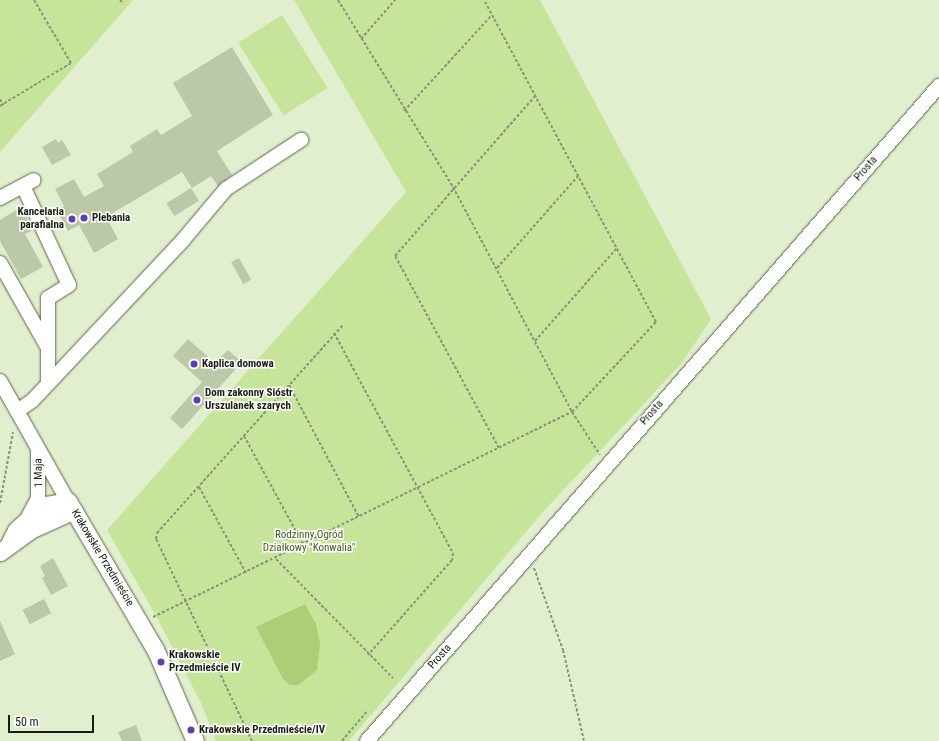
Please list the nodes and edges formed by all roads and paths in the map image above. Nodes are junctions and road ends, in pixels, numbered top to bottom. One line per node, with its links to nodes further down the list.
1 (34, 0): 10 (path)
2 (338, 0): 6 (path)
3 (395, 0): 6 (path)
4 (484, 0): 5 (path)
5 (492, 15): 8 (path); 12 (path)
6 (361, 39): 12 (path)
7 (939, 86): 42 (street, Prosta)
8 (536, 95): 14 (path); 15 (path)
9 (0, 99): 10 (path)
10 (3, 105): 11 (path)
11 (0, 106)
12 (404, 111): 15 (path)
13 (301, 140): 25 (street)
14 (578, 176): 17 (path); 19 (path)
15 (453, 187): 19 (path); 32 (path)
16 (0, 198): 23 (street)
17 (616, 249): 22 (path); 28 (path)
18 (0, 264): 23 (street)
19 (497, 268): 22 (path)
20 (343, 325): 21 (path)
21 (334, 333): 26 (path); 35 (path)
22 (535, 341): 28 (path)
23 (49, 348): 25 (street)
24 (0, 381): 27 (street, Krakowskie Przedmieście)
25 (48, 383): 27 (street)
26 (289, 385): 30 (path); 38 (path)
27 (17, 411): 31 (street, Krakowskie Przedmieście)
28 (572, 412): 32 (path); 33 (path)
29 (11, 427): 36 (path)
30 (244, 435): 34 (path); 40 (path)
31 (38, 448): 37 (street, Krakowskie Przedmieście); 39 (street, 1 Maja)
32 (499, 448): 35 (path)
33 (597, 452)
34 (199, 487): 44 (path); 45 (path)
35 (418, 489): 38 (path); 47 (path)
36 (0, 503)
37 (71, 505): 39 (main road, 1 Maja); 41 (main road, 1 Maja); 50 (main road, Krakowskie Przedmieście)
38 (359, 517): 40 (path)
39 (28, 518): 41 (main road, 1 Maja)
40 (303, 544): 43 (path)
41 (5, 547)
42 (527, 557): 53 (street, Prosta); 54 (path)
43 (276, 559): 44 (path); 47 (path)
44 (246, 573): 45 (path)
45 (187, 600): 46 (path); 51 (path)
46 (156, 616)
47 (368, 655): 48 (path)
48 (393, 678)
49 (368, 710): 52 (path)
50 (195, 741)
51 (252, 741)
52 (342, 741)
53 (367, 741)
54 (584, 741)

